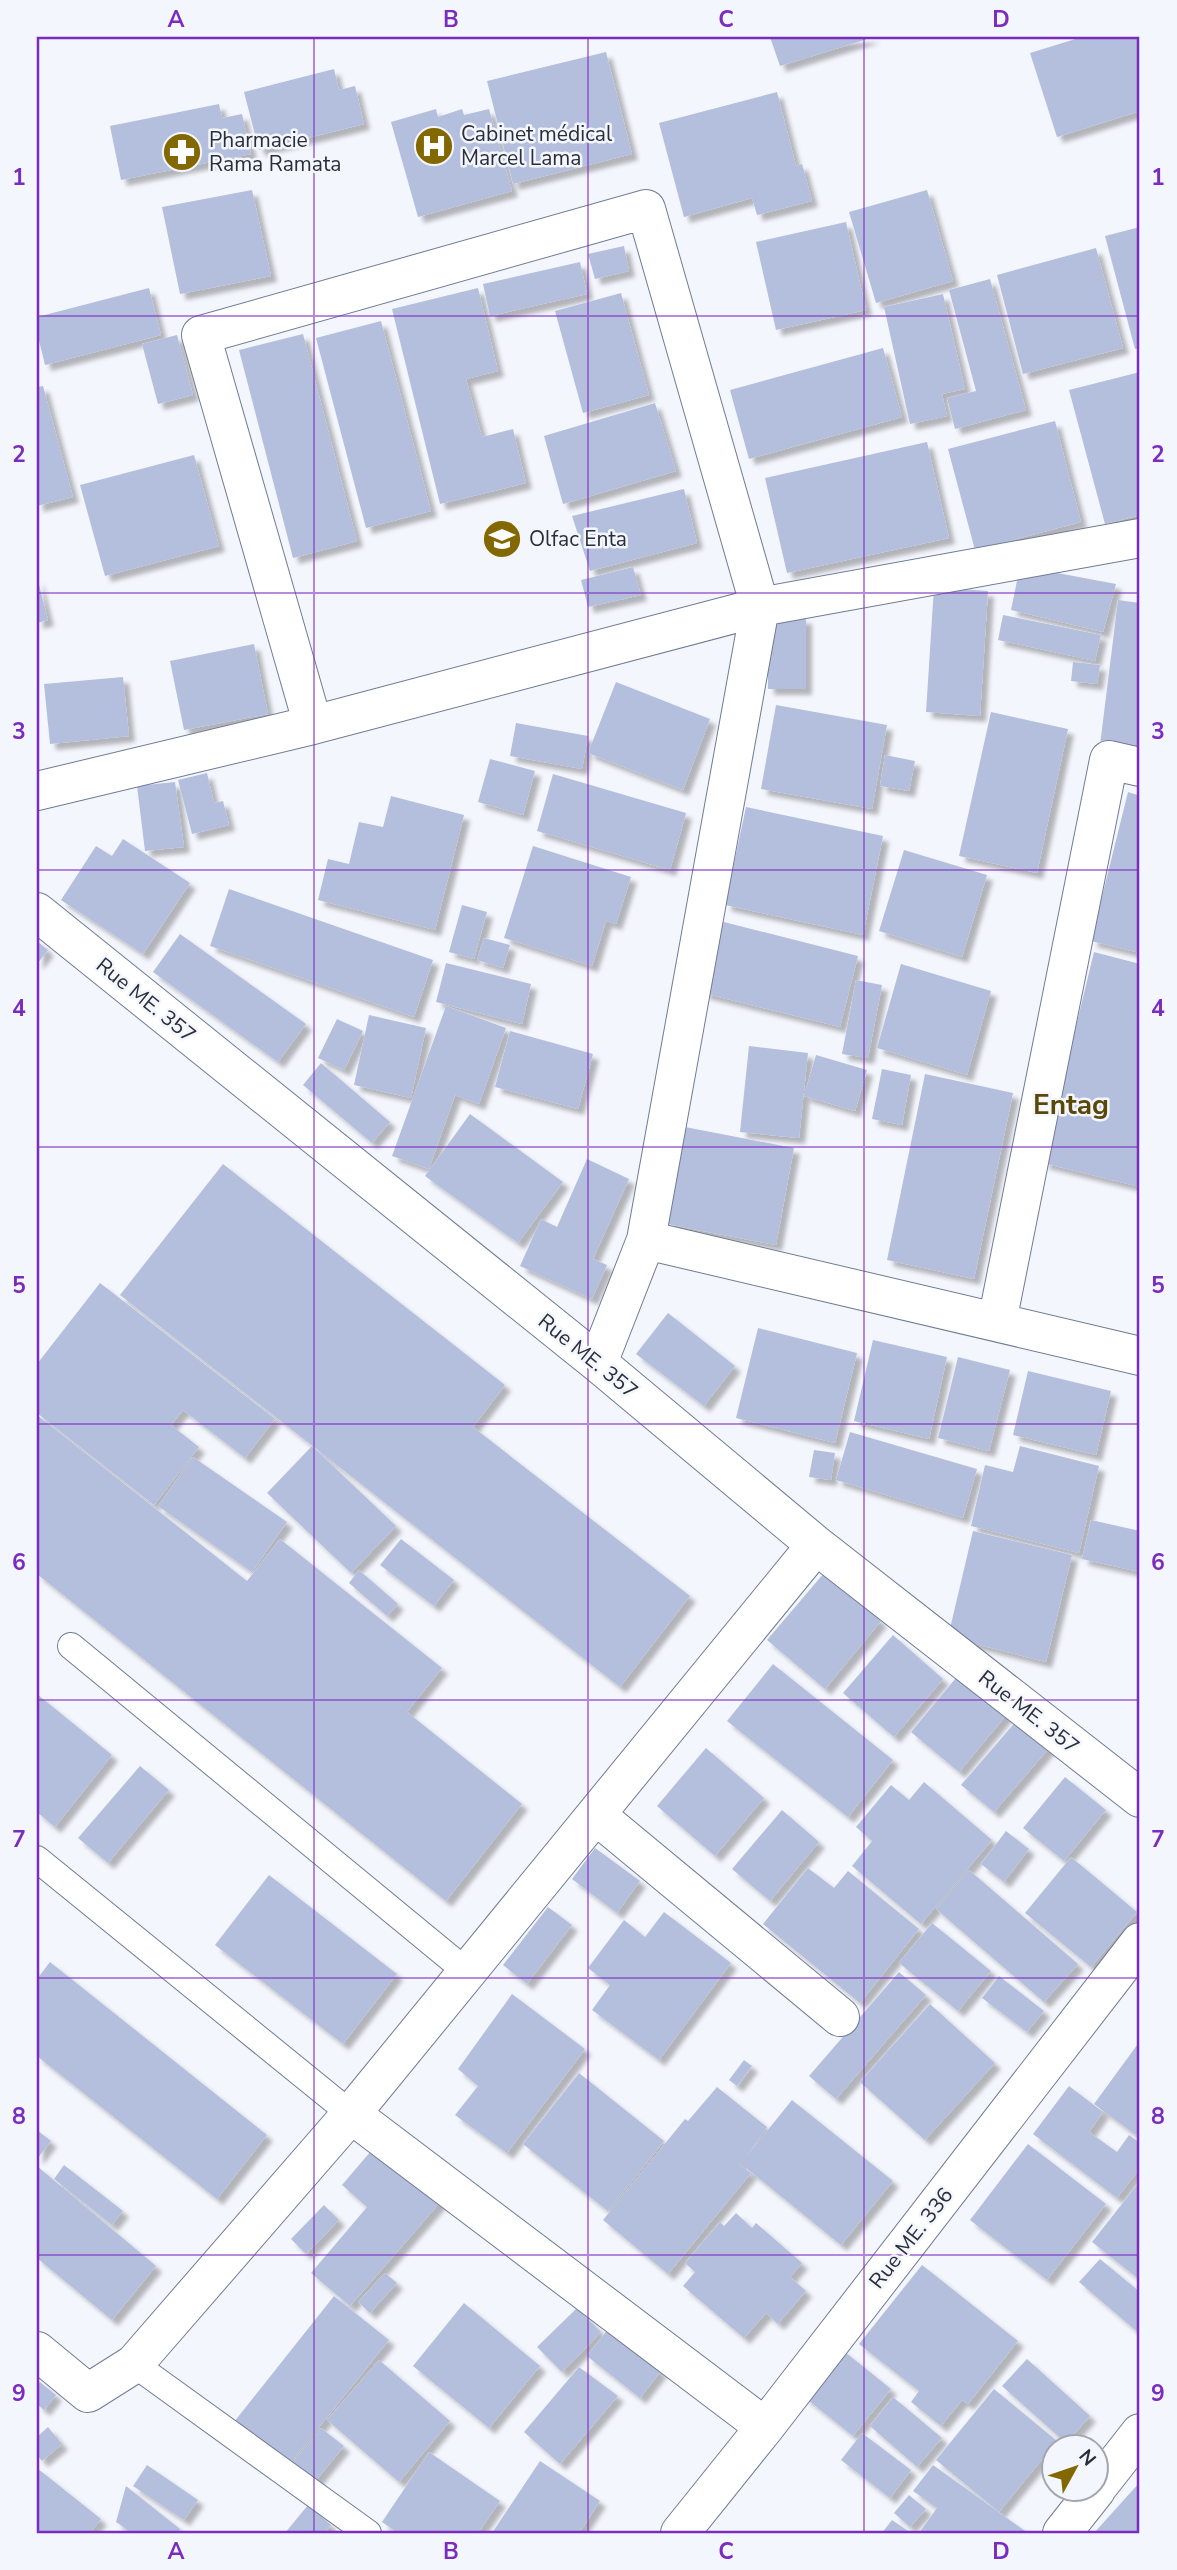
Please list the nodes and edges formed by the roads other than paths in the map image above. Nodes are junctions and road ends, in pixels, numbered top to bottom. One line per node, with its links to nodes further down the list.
1 (1140, 538): 2 (street)
2 (760, 607): 3 (street); 3 (street); 7 (street)
3 (313, 725): 5 (street)
4 (1140, 767): 8 (street)
5 (37, 791)
6 (37, 912): 10 (street, Rue ME. 357)
7 (646, 1240): 8 (street); 10 (street)
8 (997, 1322): 9 (street)
9 (1140, 1356)
10 (598, 1363): 11 (street, Rue ME. 357)
11 (816, 1545): 13 (street, Rue ME. 357); 14 (street)
12 (71, 1646): 17 (lane)
13 (1140, 1798)
14 (596, 1815): 17 (street); 18 (street)
15 (37, 1859): 19 (lane)
16 (1140, 1942): 22 (street, Rue ME. 336)
17 (467, 1972): 19 (street)
18 (840, 2017)
19 (351, 2114): 21 (street); 22 (street)
20 (37, 2351): 21 (street)
21 (134, 2364): 26 (lane)
22 (765, 2427): 27 (street, Rue ME. 336)
23 (1140, 2433): 24 (street)
24 (1110, 2471)
25 (1084, 2504): 28 (street)
26 (368, 2533)
27 (680, 2533)
28 (1062, 2533)

